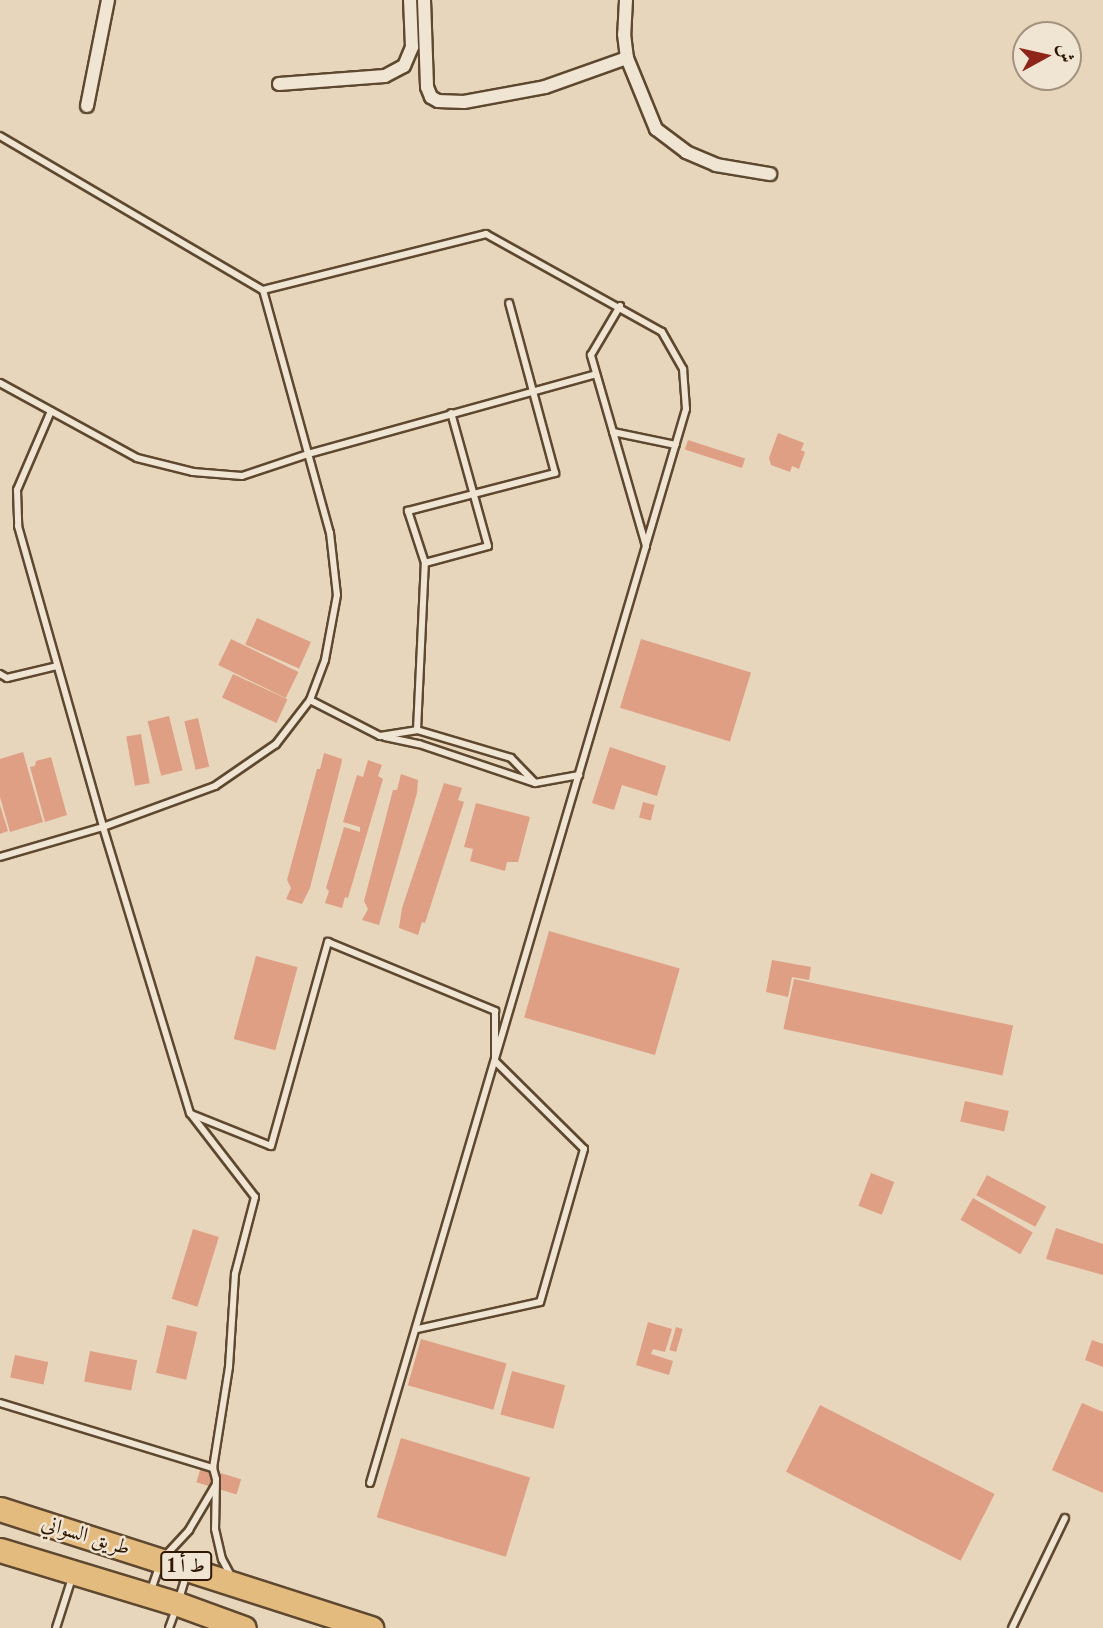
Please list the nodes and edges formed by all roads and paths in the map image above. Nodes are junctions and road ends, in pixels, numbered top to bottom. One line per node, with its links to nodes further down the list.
1 (107, 0): 7 (street)
2 (410, 0): 6 (street)
3 (424, 0): 5 (street)
4 (626, 0): 5 (street)
5 (627, 58): 9 (street)
6 (279, 84)
7 (86, 106)
8 (0, 136): 10 (lane)
9 (769, 174)
10 (263, 290): 12 (lane); 20 (lane)
11 (509, 303): 15 (lane)
12 (620, 306): 13 (lane); 19 (lane)
13 (596, 374): 15 (lane); 18 (lane)
14 (0, 383): 16 (lane)
15 (533, 390): 17 (lane); 21 (lane)
16 (51, 411): 20 (lane); 24 (lane)
17 (451, 413): 20 (lane); 21 (lane)
18 (613, 432): 19 (lane); 22 (lane)
19 (676, 445): 22 (lane)
20 (308, 454): 26 (lane)
21 (476, 494): 23 (lane); 23 (lane)
22 (646, 546): 29 (lane)
23 (425, 563): 27 (lane)
24 (57, 666): 25 (lane); 31 (lane)
25 (0, 674)
26 (310, 700): 28 (lane); 31 (lane)
27 (417, 730): 28 (lane); 30 (lane)
28 (380, 736): 30 (lane)
29 (579, 775): 30 (lane); 33 (lane)
30 (536, 783)
31 (103, 827): 32 (lane); 34 (lane)
32 (0, 857)
33 (495, 1061): 34 (lane); 35 (lane); 35 (lane)
34 (190, 1113): 37 (lane)
35 (417, 1329): 38 (lane)
36 (0, 1403): 37 (lane)
37 (213, 1468): 39 (lane)
38 (370, 1483)
39 (215, 1486): 43 (lane); 46 (lane)
40 (0, 1509): 43 (highway, طريق السواني / ط أ 1)
41 (1065, 1518): 53 (lane)
42 (0, 1550): 45 (highway, طريق السواني / ط أ 1)
43 (162, 1559): 44 (highway, طريق السواني / ط أ 1); 47 (lane)
44 (188, 1567): 46 (highway, طريق السواني / ط أ 1); 48 (lane)
45 (74, 1573): 47 (highway, طريق السواني / ط أ 1); 49 (lane)
46 (234, 1583): 52 (highway, طريق السواني / ط أ 1)
47 (149, 1595): 48 (highway, طريق السواني / ط أ 1)
48 (178, 1604): 50 (lane); 51 (highway, طريق السواني / ط أ 1)
49 (56, 1628)
50 (169, 1628)
51 (244, 1628)
52 (371, 1628)
53 (1012, 1628)

